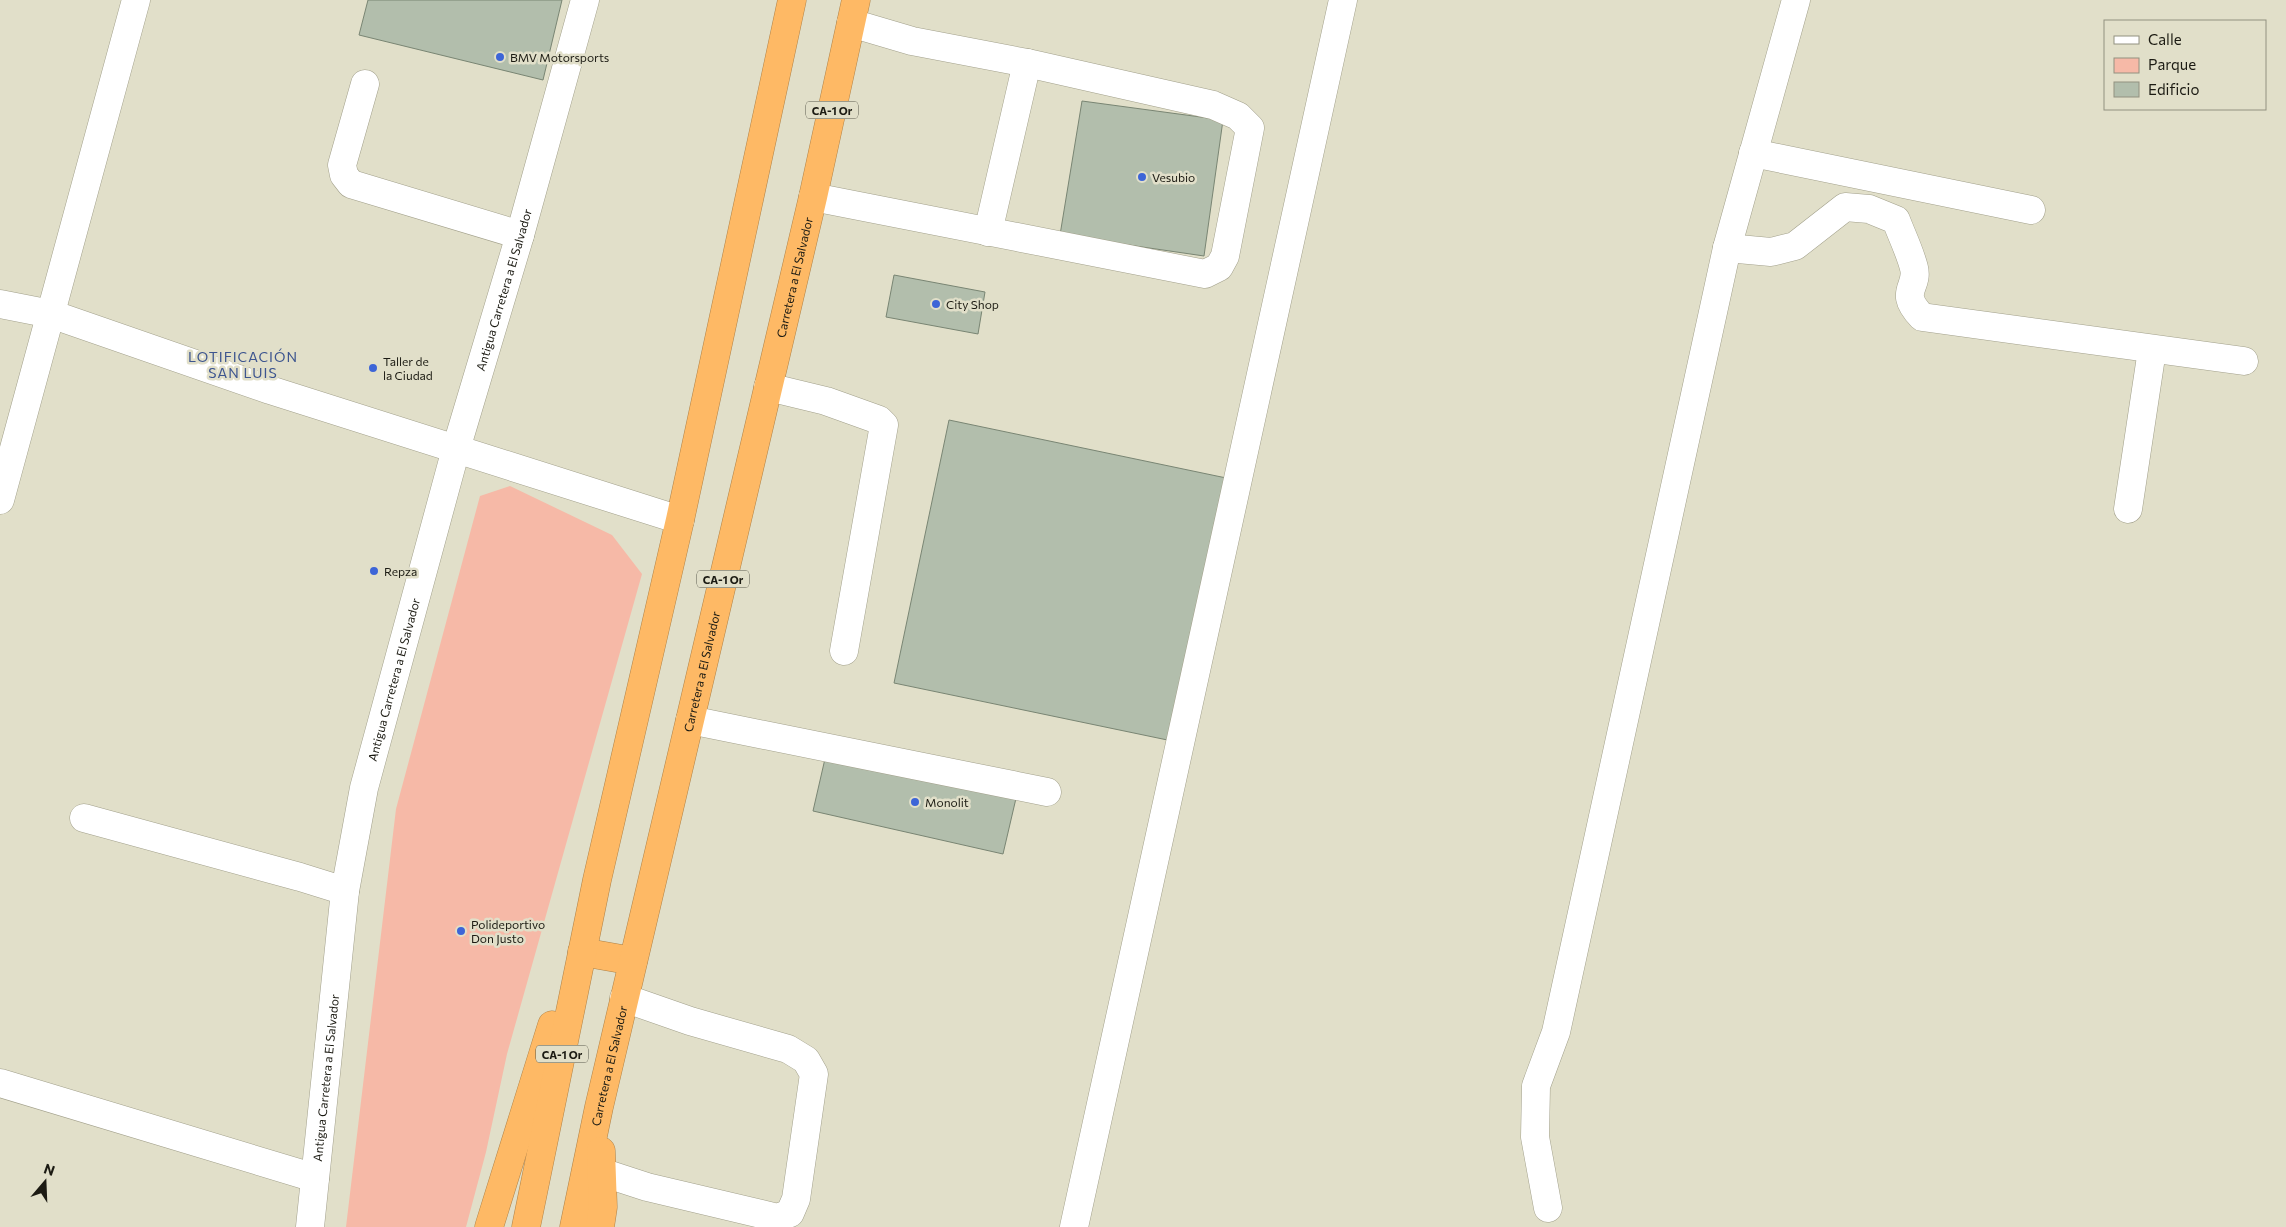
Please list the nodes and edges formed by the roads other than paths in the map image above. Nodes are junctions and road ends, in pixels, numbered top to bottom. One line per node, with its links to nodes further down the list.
1 (136, 0): 16 (street)
2 (586, 0): 13 (street, Antigua Carretera a El Salvador)
3 (792, 0): 23 (highway, CA-1 Or)
4 (1342, 0): 43 (street)
5 (1796, 0): 9 (street)
6 (853, 12): 7 (street); 10 (highway, Carretera a El Salvador / CA-1 Or)
7 (1026, 63): 12 (street); 12 (street)
8 (364, 84): 13 (street)
9 (1753, 153): 11 (street); 14 (street)
10 (813, 197): 12 (street); 19 (highway, Carretera a El Salvador / CA-1 Or)
11 (2032, 210)
12 (988, 232)
13 (520, 235): 20 (street, Antigua Carretera a El Salvador)
14 (1727, 248): 17 (street); 37 (street)
15 (0, 304): 16 (street)
16 (51, 314): 20 (street); 21 (street)
17 (2152, 350): 18 (street); 22 (street)
18 (2244, 361)
19 (768, 387): 24 (street); 25 (highway, Carretera a El Salvador / CA-1 Or)
20 (456, 449): 23 (street); 29 (street, Antigua Carretera a El Salvador)
21 (0, 500)
22 (2128, 509)
23 (680, 520): 28 (highway, CA-1 Or)
24 (844, 651)
25 (690, 720): 26 (street); 31 (highway, Carretera a El Salvador / CA-1 Or)
26 (1048, 792)
27 (84, 818): 29 (street)
28 (597, 880): 30 (highway, CA-1 Or); 39 (highway)
29 (345, 891): 36 (street, Antigua Carretera a El Salvador)
30 (582, 952): 31 (highway); 40 (highway, CA-1 Or)
31 (633, 961): 32 (highway, Carretera a El Salvador / CA-1 Or)
32 (624, 998): 34 (highway, Carretera a El Salvador / CA-1 Or); 35 (street)
33 (0, 1082): 36 (street)
34 (599, 1107): 35 (highway); 41 (highway, Carretera a El Salvador / CA-1 Or)
35 (601, 1172): 42 (highway)
36 (315, 1178): 38 (street, Antigua Carretera a El Salvador)
37 (1548, 1208)
38 (310, 1227)
39 (488, 1227)
40 (526, 1227)
41 (574, 1227)
42 (600, 1227)
43 (1074, 1227)

